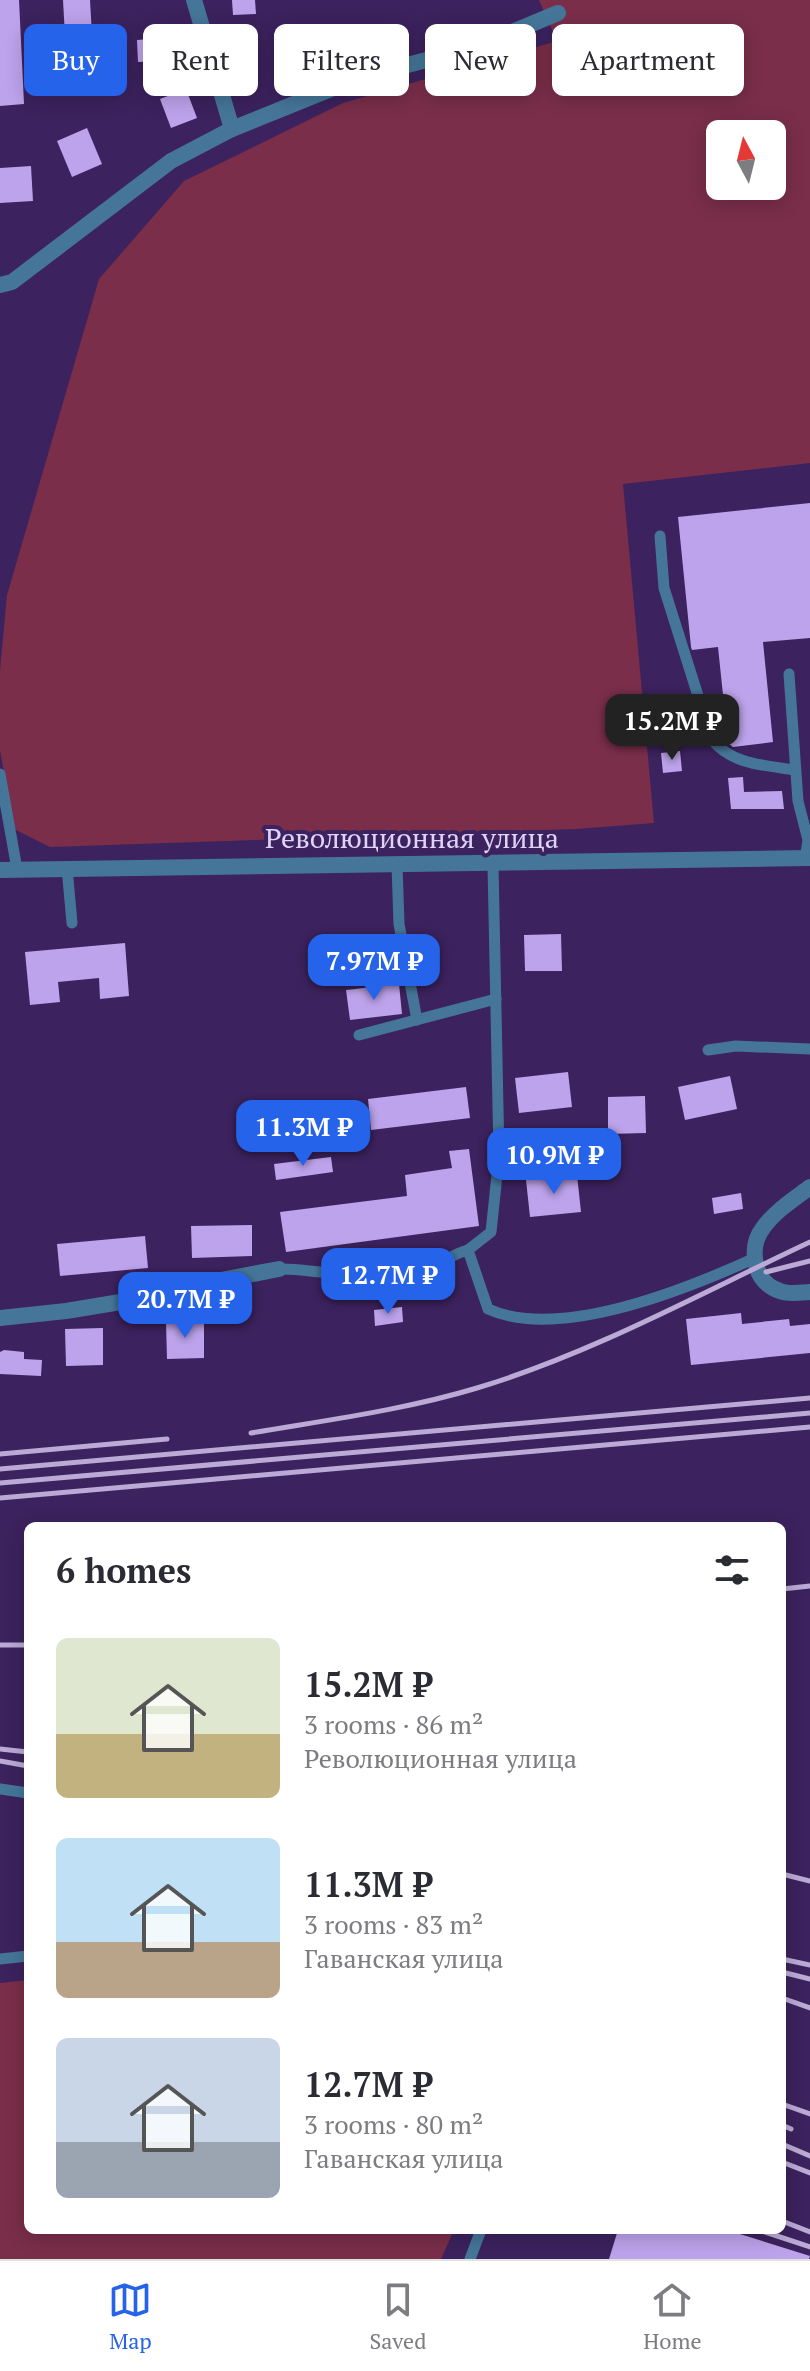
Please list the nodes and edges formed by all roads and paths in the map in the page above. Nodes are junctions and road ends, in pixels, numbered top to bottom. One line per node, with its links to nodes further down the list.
1 (194, 0): 3 (street)
2 (558, 13): 3 (street)
3 (232, 129): 4 (street)
4 (0, 285)
5 (660, 536): 9 (lane)
6 (789, 674): 8 (lane)
7 (810, 749): 8 (lane)
8 (797, 754): 9 (lane)
9 (795, 770): 11 (lane)
10 (0, 774): 15 (lane)
11 (809, 853): 13 (street, Революционная улица)
12 (397, 865): 13 (street, Революционная улица); 14 (street, Революционная улица); 19 (lane)
13 (493, 865): 18 (lane)
14 (67, 868): 15 (street, Революционная улица); 17 (lane)
15 (17, 869): 16 (street, Революционная улица)
16 (0, 870)
17 (72, 923)
18 (496, 999): 19 (lane); 24 (lane)
19 (417, 1020): 20 (lane)
20 (359, 1035)
21 (810, 1049): 22 (lane)
22 (708, 1050)
23 (810, 1187): 25 (street)
24 (468, 1250): 25 (lane); 26 (lane)
25 (755, 1258): 27 (street)
26 (279, 1269): 28 (street)
27 (810, 1292)
28 (0, 1318)
29 (0, 1789): 30 (lane)
30 (24, 1792)
31 (24, 1956): 32 (lane)
32 (0, 1959)
33 (479, 2234): 34 (lane)
34 (470, 2259)

